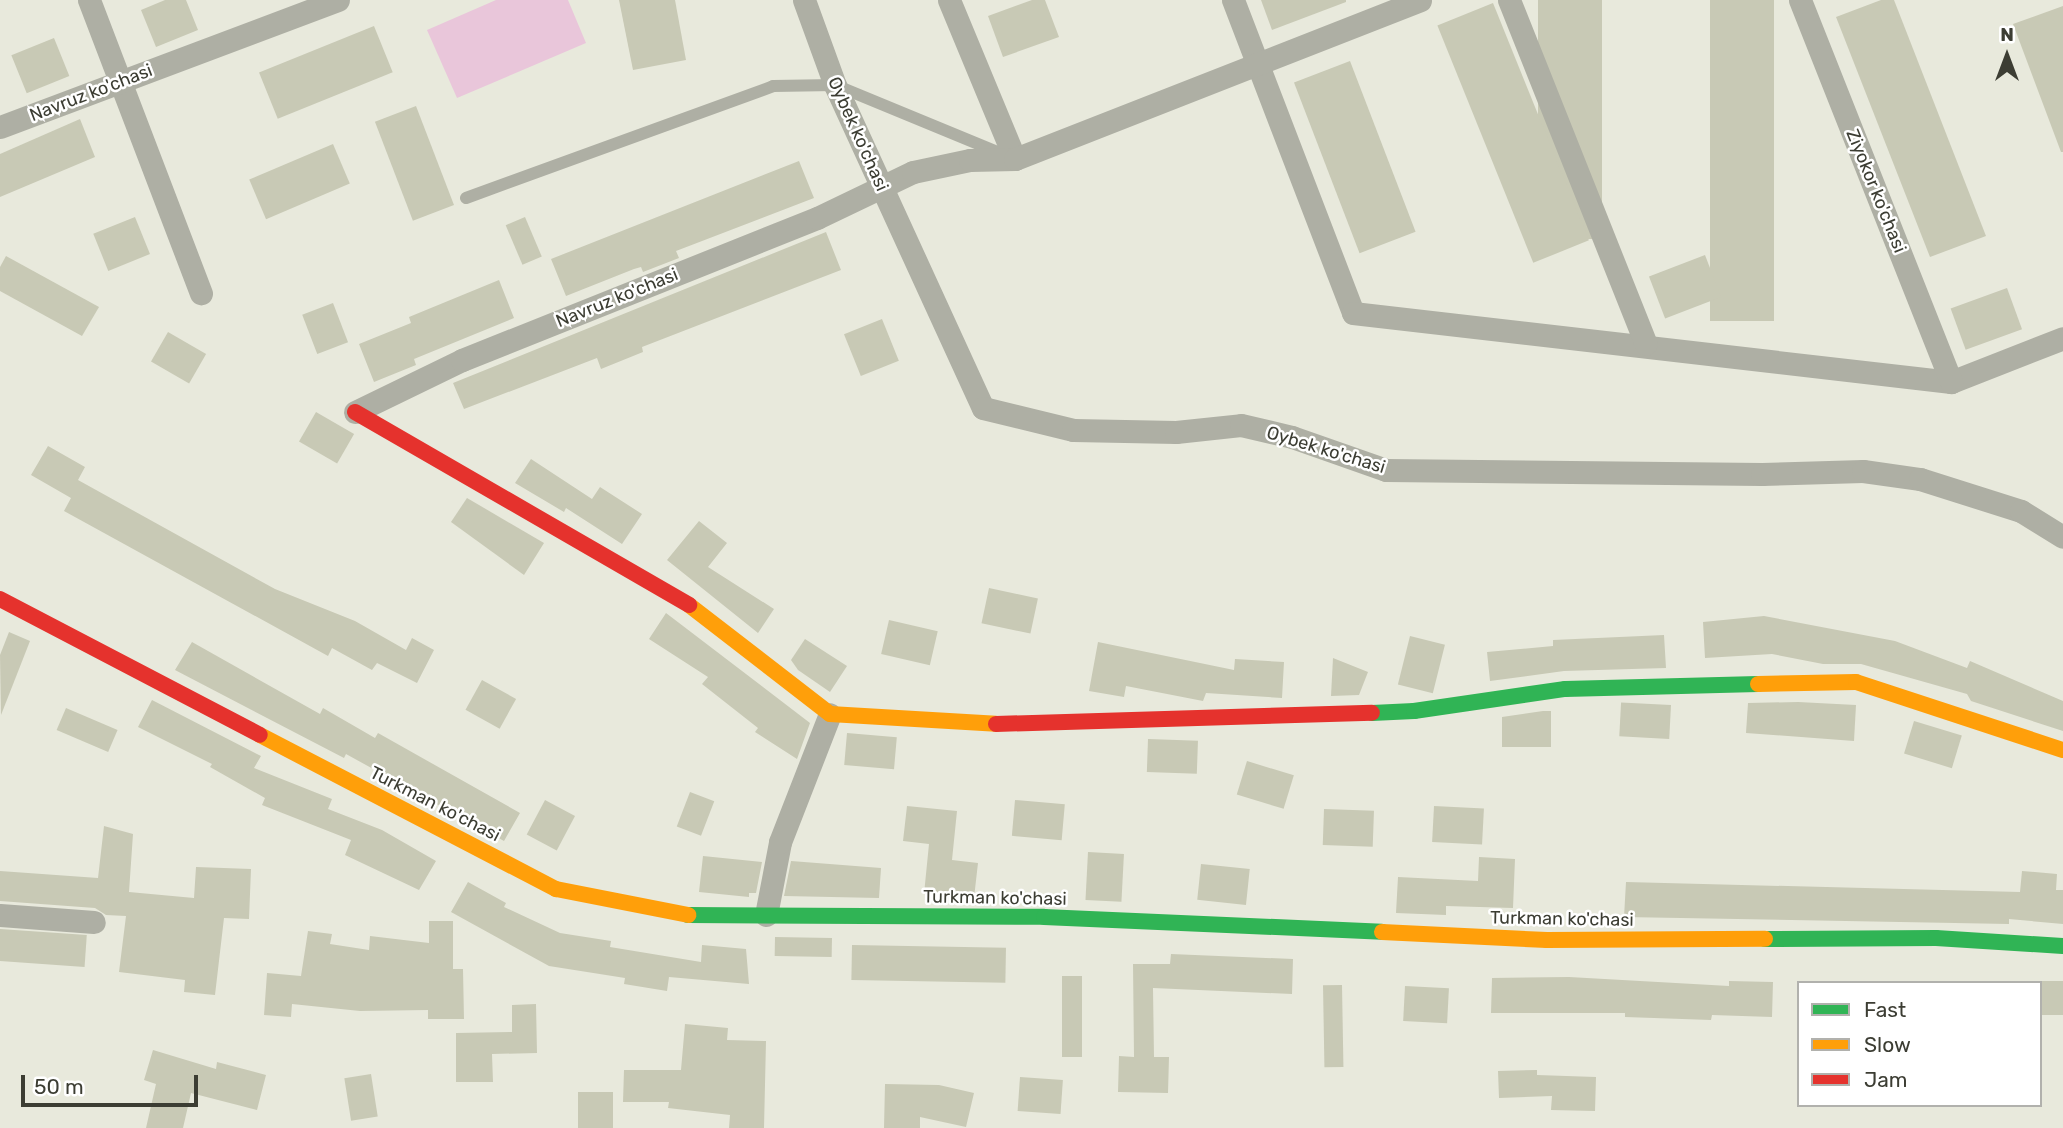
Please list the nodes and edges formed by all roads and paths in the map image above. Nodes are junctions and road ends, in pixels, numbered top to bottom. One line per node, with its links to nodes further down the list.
1 (89, 0): 10 (street)
2 (338, 0): 10 (street, Navruz ko'chasi)
3 (804, 0): 11 (street, Oybek ko'chasi)
4 (949, 0): 13 (street)
5 (1233, 0): 9 (street)
6 (1420, 0): 9 (street)
7 (1509, 0): 18 (street)
8 (1800, 0): 19 (street, Ziyokor ko'chasi)
9 (1258, 64): 13 (street); 18 (street)
10 (121, 82): 12 (street, Navruz ko'chasi); 16 (street)
11 (835, 85): 13 (lane); 14 (street, Oybek ko'chasi); 15 (lane)
12 (0, 127)
13 (1015, 159): 14 (street, Navruz ko'chasi)
14 (881, 187): 20 (street, Navruz ko'chasi); 21 (street, Oybek ko'chasi)
15 (466, 198)
16 (201, 293)
17 (2063, 338): 19 (street)
18 (1646, 344): 19 (street)
19 (1951, 382)
20 (355, 412): 23 (street)
21 (2063, 537)
22 (0, 599): 26 (street, Turkman ko'chasi)
23 (830, 714): 24 (street); 26 (street)
24 (2063, 750)
25 (0, 915): 27 (street)
26 (766, 915): 28 (street, Turkman ko'chasi)
27 (94, 922)
28 (2063, 946)

